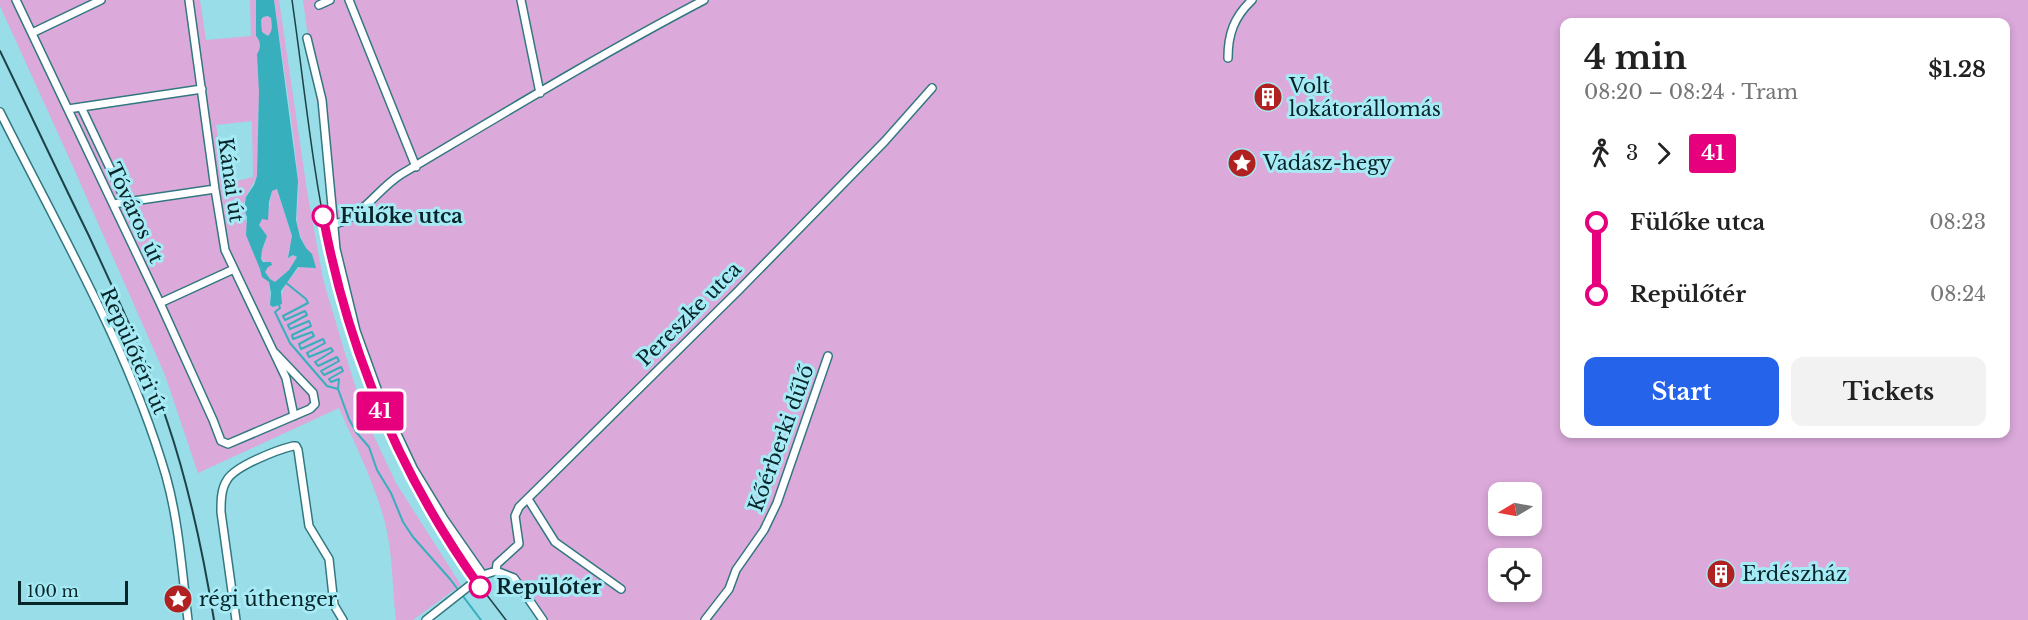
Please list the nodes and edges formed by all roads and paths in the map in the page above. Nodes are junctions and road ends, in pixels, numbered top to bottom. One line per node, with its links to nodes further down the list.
1 (16, 0): 10 (street, Tóváros út)
2 (101, 0): 10 (street)
3 (189, 0): 14 (street, Kánai út)
4 (330, 0): 9 (street)
5 (349, 0): 19 (street)
6 (521, 0): 15 (street)
7 (704, 0): 15 (street)
8 (1252, 0): 12 (street)
9 (319, 5)
10 (32, 33): 17 (street, Tóváros út)
11 (307, 38): 23 (street)
12 (1228, 58)
13 (932, 88): 29 (street, Pereszke utca)
14 (202, 89): 16 (street); 20 (street, Kánai út)
15 (540, 93): 19 (street)
16 (81, 107): 17 (street); 21 (street)
17 (68, 109): 22 (street, Tóváros út)
18 (0, 112): 33 (street, Repülőtéri út)
19 (416, 168): 23 (street)
20 (215, 189): 21 (street); 24 (street, Kánai út)
21 (126, 202): 22 (street)
22 (113, 204): 25 (street, Tóváros út)
23 (335, 224): 31 (street)
24 (234, 269): 25 (street); 26 (street, Kánai út)
25 (160, 303): 28 (street, Tóváros út)
26 (275, 353): 28 (street, Kánai út); 28 (street, Kánai út)
27 (828, 356): 38 (street, Kőérberki dűlő)
28 (294, 416)
29 (528, 499): 30 (street, Pereszke utca); 32 (street)
30 (496, 571): 31 (street); 37 (street)
31 (483, 575): 36 (street)
32 (621, 589)
33 (188, 620)
34 (236, 620): 35 (street)
35 (343, 620)
36 (426, 620)
37 (543, 620)
38 (705, 620)

